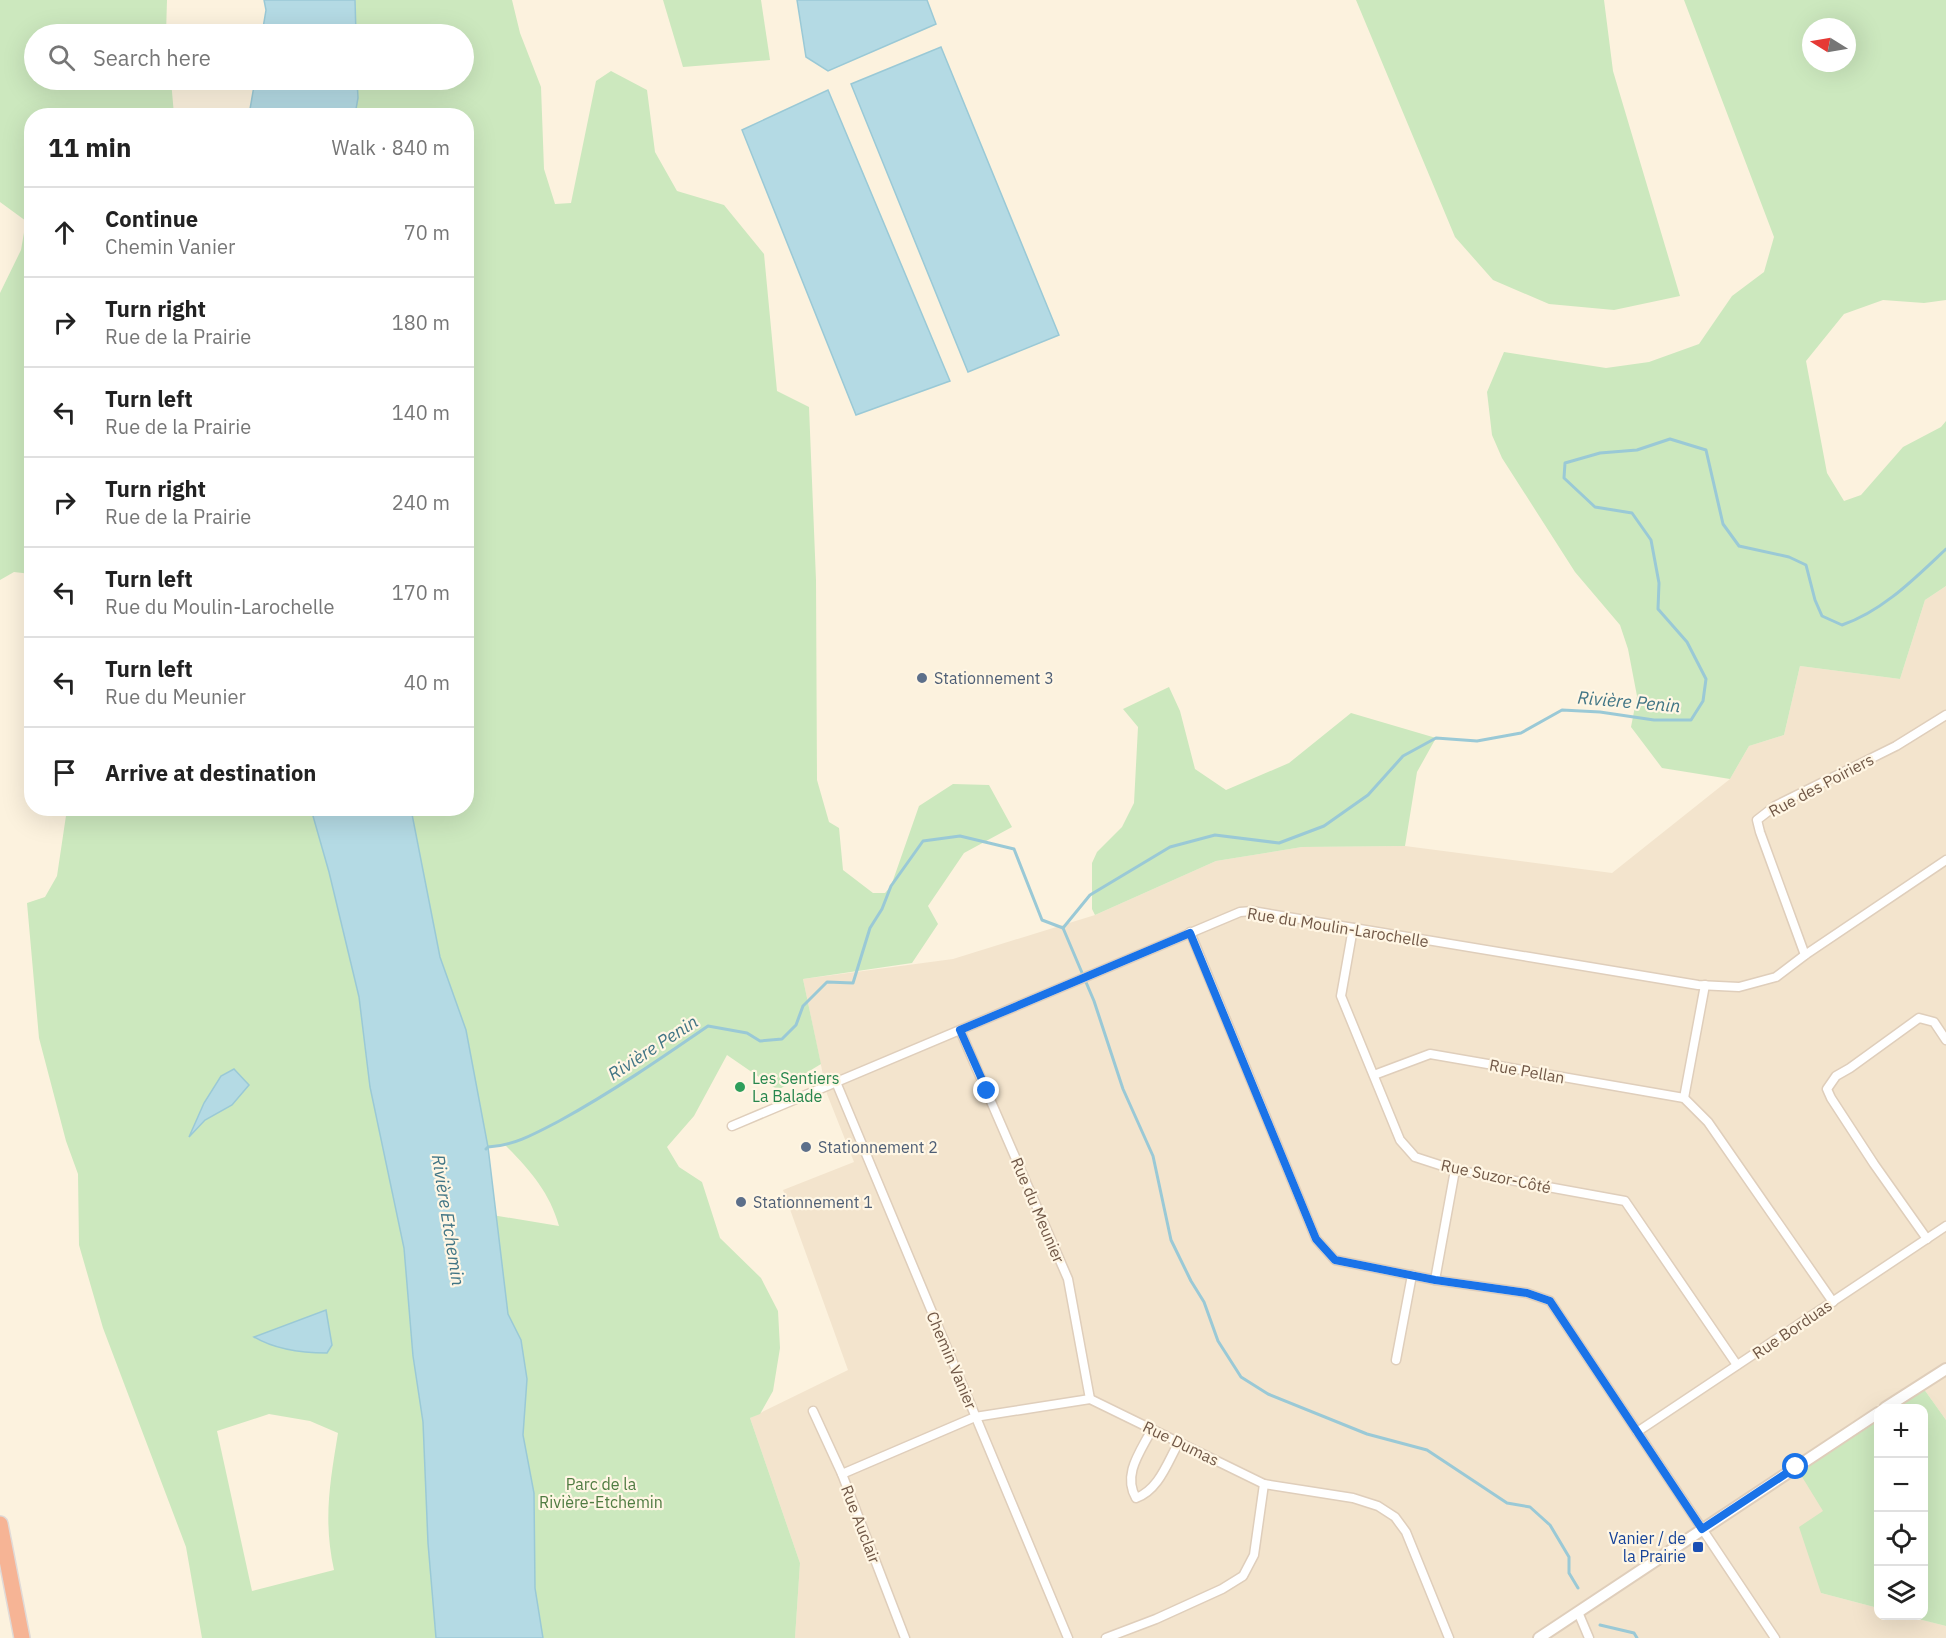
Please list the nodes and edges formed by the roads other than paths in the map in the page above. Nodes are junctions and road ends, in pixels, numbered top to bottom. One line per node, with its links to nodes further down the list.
1 (1946, 715): 5 (street, Rue des Poiriers)
2 (1946, 860): 5 (street, Rue du Moulin-Larochelle)
3 (1353, 928): 4 (street, Rue du Moulin-Larochelle); 6 (street, Rue du Moulin-Larochelle); 9 (street, Rue Suzor-Côté)
4 (1190, 933): 7 (street, Rue du Moulin-Larochelle); 16 (street)
5 (1805, 955): 6 (street, Rue du Moulin-Larochelle)
6 (1705, 985): 11 (street)
7 (960, 1030): 10 (street, Rue du Moulin-Larochelle); 22 (street, Rue du Meunier)
8 (1946, 1040): 15 (street)
9 (1374, 1076): 11 (street, Rue Pellan); 13 (street, Rue Suzor-Côté)
10 (836, 1082): 12 (street, Rue du Moulin-Larochelle); 26 (street, Chemin Vanier)
11 (1684, 1098): 18 (street)
12 (732, 1126)
13 (1455, 1170): 17 (street); 20 (street, Rue Suzor-Côté)
14 (1946, 1226): 15 (street, Rue Borduas)
15 (1927, 1239): 18 (street, Rue Borduas)
16 (1412, 1275): 17 (street); 19 (street)
17 (1435, 1280): 28 (street)
18 (1833, 1302): 20 (street, Rue Borduas)
19 (1396, 1360)
20 (1737, 1365): 28 (street, Rue Borduas)
21 (1946, 1369): 23 (street)
22 (1090, 1399): 26 (street); 27 (street, Rue Dumas)
23 (1891, 1404)
24 (813, 1411): 30 (street, Rue Auclair)
25 (1874, 1416): 33 (street)
26 (975, 1417): 30 (street); 37 (street, Chemin Vanier)
27 (1152, 1429): 29 (street, Rue Dumas); 29 (street)
28 (1637, 1432): 33 (street)
29 (1179, 1442): 31 (street, Rue Dumas)
30 (842, 1474): 36 (street, Rue Auclair)
31 (1264, 1484): 38 (street); 39 (street, Rue Dumas)
32 (0, 1524): 35 (highway)
33 (1702, 1529): 34 (street); 42 (street)
34 (1578, 1612): 40 (street); 41 (street)
35 (22, 1638)
36 (905, 1638)
37 (1068, 1638)
38 (1106, 1638)
39 (1449, 1638)
40 (1539, 1638)
41 (1589, 1638)
42 (1775, 1638)

